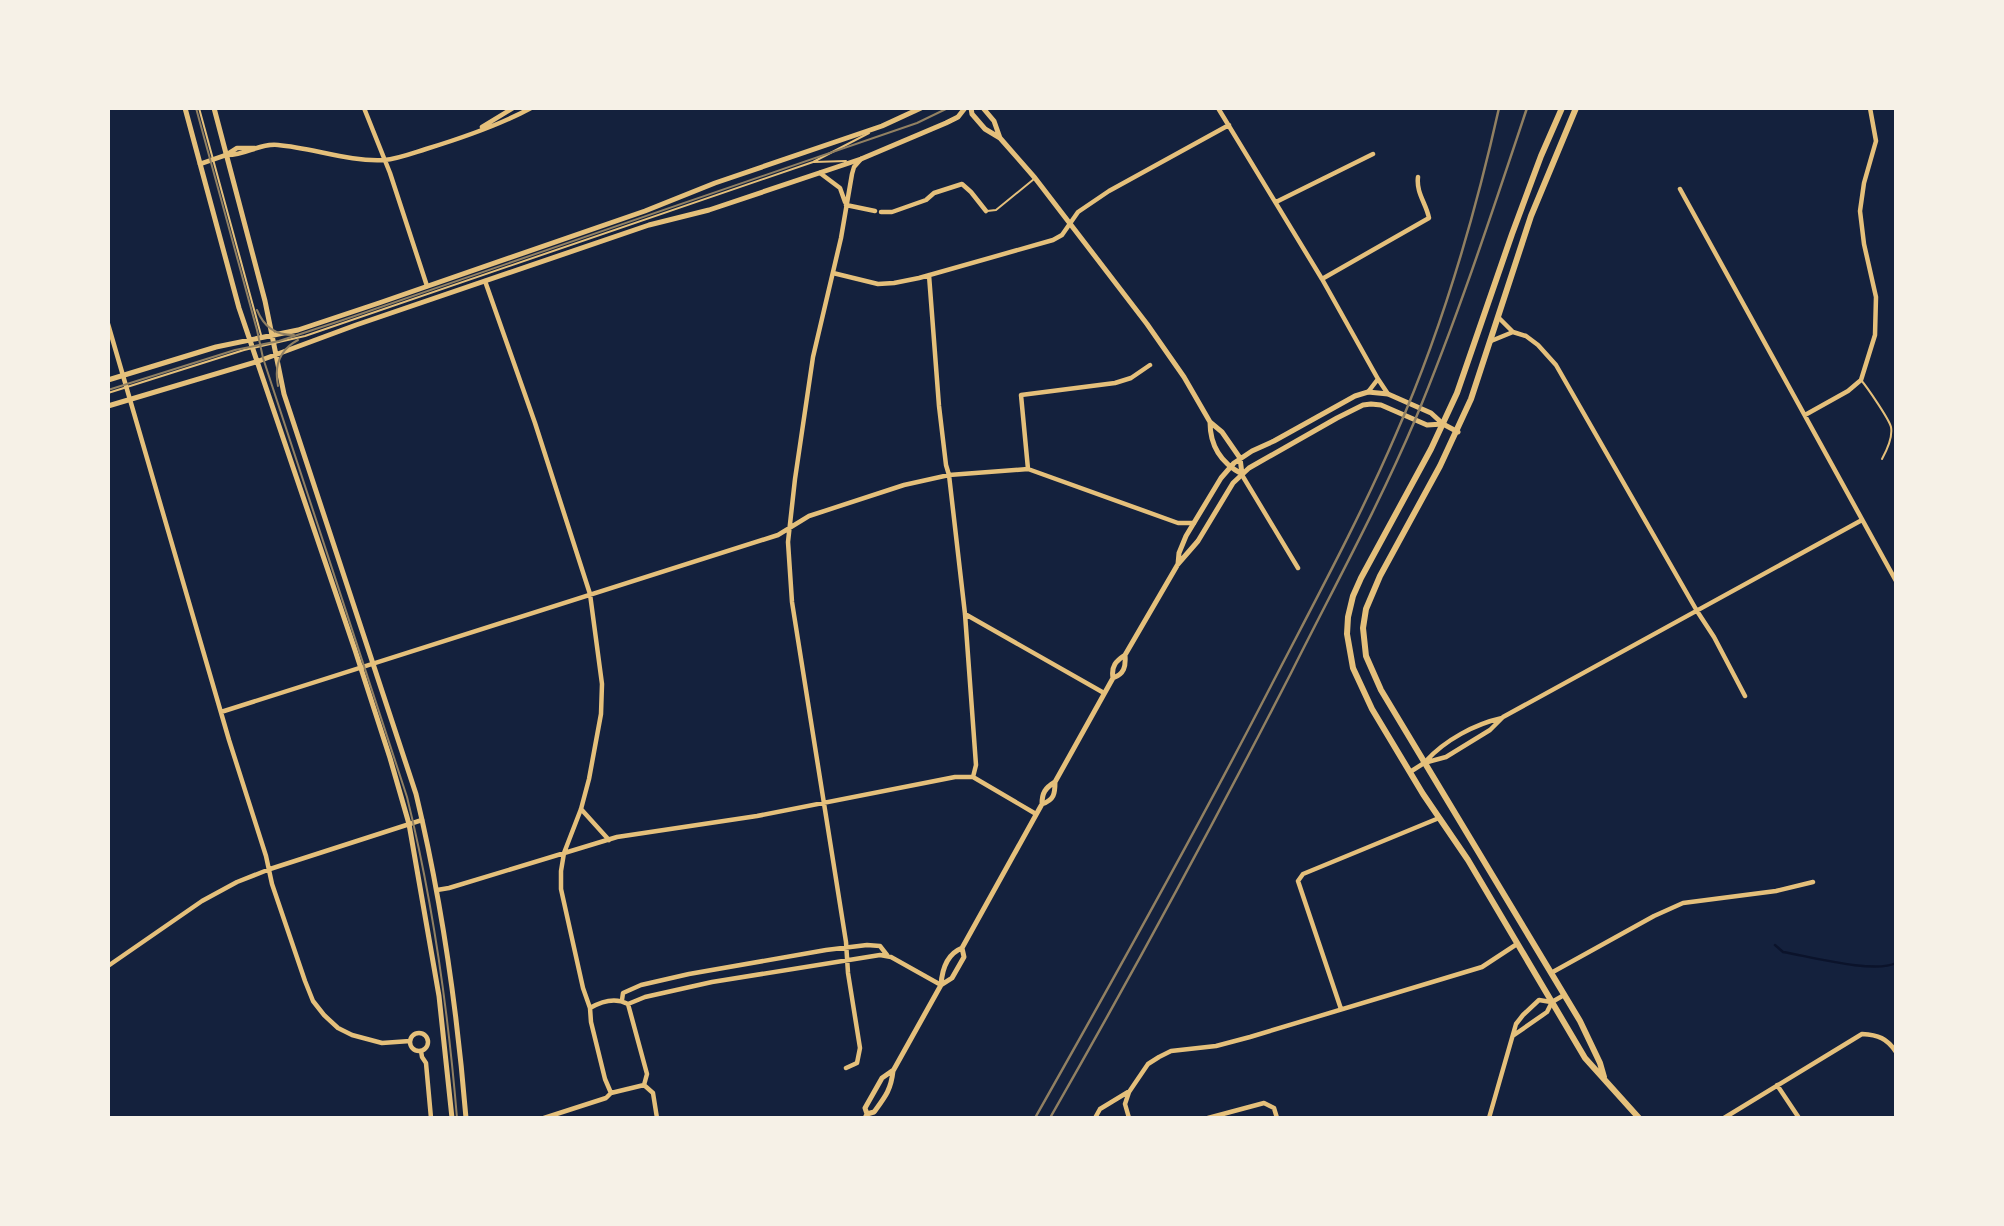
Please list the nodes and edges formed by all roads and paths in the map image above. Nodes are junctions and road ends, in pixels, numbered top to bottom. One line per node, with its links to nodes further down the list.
1 (185, 108): 26 (street)
2 (199, 108): 21 (lane)
3 (214, 108): 20 (street)
4 (364, 108): 23 (street)
5 (513, 108): 17 (street)
6 (531, 108): 17 (street)
7 (921, 108): 16 (street)
8 (965, 108): 22 (street)
9 (971, 108): 18 (street)
10 (983, 108): 18 (street)
11 (1218, 108): 15 (street)
12 (1562, 108): 65 (main road)
13 (1576, 108): 40 (main road)
14 (1870, 108): 56 (street)
15 (1229, 125): 31 (street); 34 (street)
16 (882, 126): 24 (lane); 36 (street)
17 (475, 131): 23 (street)
18 (1000, 138): 29 (street)
19 (1373, 154): 31 (street)
20 (226, 155): 21 (street); 23 (street); 43 (street)
21 (214, 159): 26 (street); 44 (lane)
22 (861, 159): 25 (street); 32 (street)
23 (385, 160): 39 (street)
24 (813, 162): 25 (lane); 36 (lane)
25 (851, 162): 27 (street)
26 (200, 163): 45 (street)
27 (820, 173): 32 (street); 36 (street)
28 (1418, 177): 38 (street)
29 (1035, 178): 33 (lane); 34 (street)
30 (1680, 189): 63 (street)
31 (1276, 202): 38 (street)
32 (846, 205): 33 (street); 35 (street)
33 (986, 211)
34 (1069, 223): 37 (street); 64 (street)
35 (832, 273): 37 (street); 76 (street)
36 (483, 274): 39 (street); 47 (lane); 50 (street); 81 (street)
37 (929, 275): 72 (street)
38 (1322, 279): 54 (street)
39 (427, 286): 43 (street)
40 (1499, 317): 42 (street); 46 (main road)
41 (108, 324): 53 (street)
42 (1513, 332): 46 (street); 82 (street)
43 (273, 335): 44 (street); 47 (street)
44 (261, 338): 45 (street); 48 (lane)
45 (250, 340): 49 (street); 53 (street)
46 (1490, 341): 66 (main road)
47 (274, 344): 48 (lane); 50 (street)
48 (263, 346): 49 (lane)
49 (253, 348): 51 (street); 57 (lane)
50 (276, 354): 51 (street); 85 (street)
51 (258, 361): 61 (street); 86 (street)
52 (1150, 365): 70 (street)
53 (123, 376): 55 (street); 57 (street)
54 (1378, 379): 58 (street); 60 (street)
55 (108, 380)
56 (1861, 380): 63 (street); 68 (lane)
57 (126, 387): 59 (lane); 61 (street)
58 (1368, 391): 60 (street); 67 (street)
59 (108, 393)
60 (1388, 394): 65 (street)
61 (129, 400): 62 (street); 90 (street)
62 (108, 406)
63 (1805, 415): 73 (street)
64 (1210, 422): 67 (street); 69 (street)
65 (1443, 425): 66 (street); 71 (street); 93 (main road)
66 (1458, 432): 92 (main road)
67 (1240, 458): 69 (street); 71 (street)
68 (1882, 460)
69 (1230, 467): 71 (street); 75 (street)
70 (1028, 468): 72 (street); 74 (street)
71 (1242, 474): 78 (street); 79 (street)
72 (949, 475): 76 (street); 83 (street)
73 (1861, 520): 80 (street); 82 (street)
74 (1178, 523): 75 (street); 77 (street)
75 (1194, 523): 77 (street)
76 (790, 527): 81 (street); 96 (street)
77 (1186, 536): 78 (street)
78 (1178, 564): 84 (street)
79 (1298, 568)
80 (1895, 581)
81 (590, 594): 85 (street); 98 (street)
82 (1697, 611): 89 (street); 91 (street)
83 (965, 614): 88 (street); 94 (street)
84 (1125, 655): 87 (street); 87 (street)
85 (373, 663): 86 (street); 101 (street)
86 (360, 667): 90 (street); 102 (street)
87 (1113, 678): 88 (street)
88 (1104, 693): 95 (street)
89 (1745, 696)
90 (221, 712): 105 (street)
91 (1503, 717): 92 (street); 92 (street)
92 (1424, 763): 93 (street); 114 (main road)
93 (1410, 772): 100 (main road)
94 (973, 777): 96 (street); 99 (street)
95 (1055, 782): 97 (street); 97 (street)
96 (824, 803): 103 (street); 109 (street)
97 (1042, 804): 99 (street)
98 (581, 808): 103 (street); 104 (street)
99 (1036, 814): 110 (street)
100 (1440, 818): 108 (main road); 121 (street)
101 (422, 820): 102 (street); 107 (street)
102 (409, 824): 105 (street); 135 (street)
103 (609, 839): 104 (street)
104 (564, 853): 107 (street); 120 (street)
105 (270, 869): 113 (street); 123 (street)
106 (1814, 882): 114 (street)
107 (437, 890): 136 (street)
108 (1517, 944): 118 (main road); 121 (street)
109 (847, 947): 111 (street); 112 (street); 117 (street)
110 (962, 948): 115 (street); 115 (street)
111 (887, 955): 112 (street); 115 (street)
112 (847, 960): 119 (street); 126 (street)
113 (108, 966)
114 (1551, 973): 116 (main road)
115 (941, 985): 127 (street)
116 (1564, 995): 118 (street); 128 (main road)
117 (622, 1000): 119 (street); 120 (street)
118 (1552, 1002): 122 (street); 122 (street); 128 (main road)
119 (628, 1004): 129 (street)
120 (590, 1007): 132 (street)
121 (1341, 1009): 131 (street)
122 (1514, 1036): 143 (street)
123 (410, 1041): 124 (street); 124 (street)
124 (421, 1051): 134 (street)
125 (1895, 1052): 130 (street)
126 (846, 1068)
127 (893, 1071): 133 (street); 133 (street)
128 (1605, 1079): 144 (main road)
129 (644, 1085): 132 (street); 138 (street)
130 (1777, 1085): 145 (street); 146 (street)
131 (1129, 1092): 139 (street); 140 (street)
132 (611, 1093): 137 (street)
133 (866, 1116)
134 (431, 1118)
135 (452, 1118)
136 (466, 1118)
137 (544, 1118)
138 (657, 1118)
139 (1095, 1118)
140 (1129, 1118)
141 (1208, 1118): 142 (street)
142 (1277, 1118)
143 (1489, 1118)
144 (1639, 1118)
145 (1724, 1118)
146 (1799, 1118)

